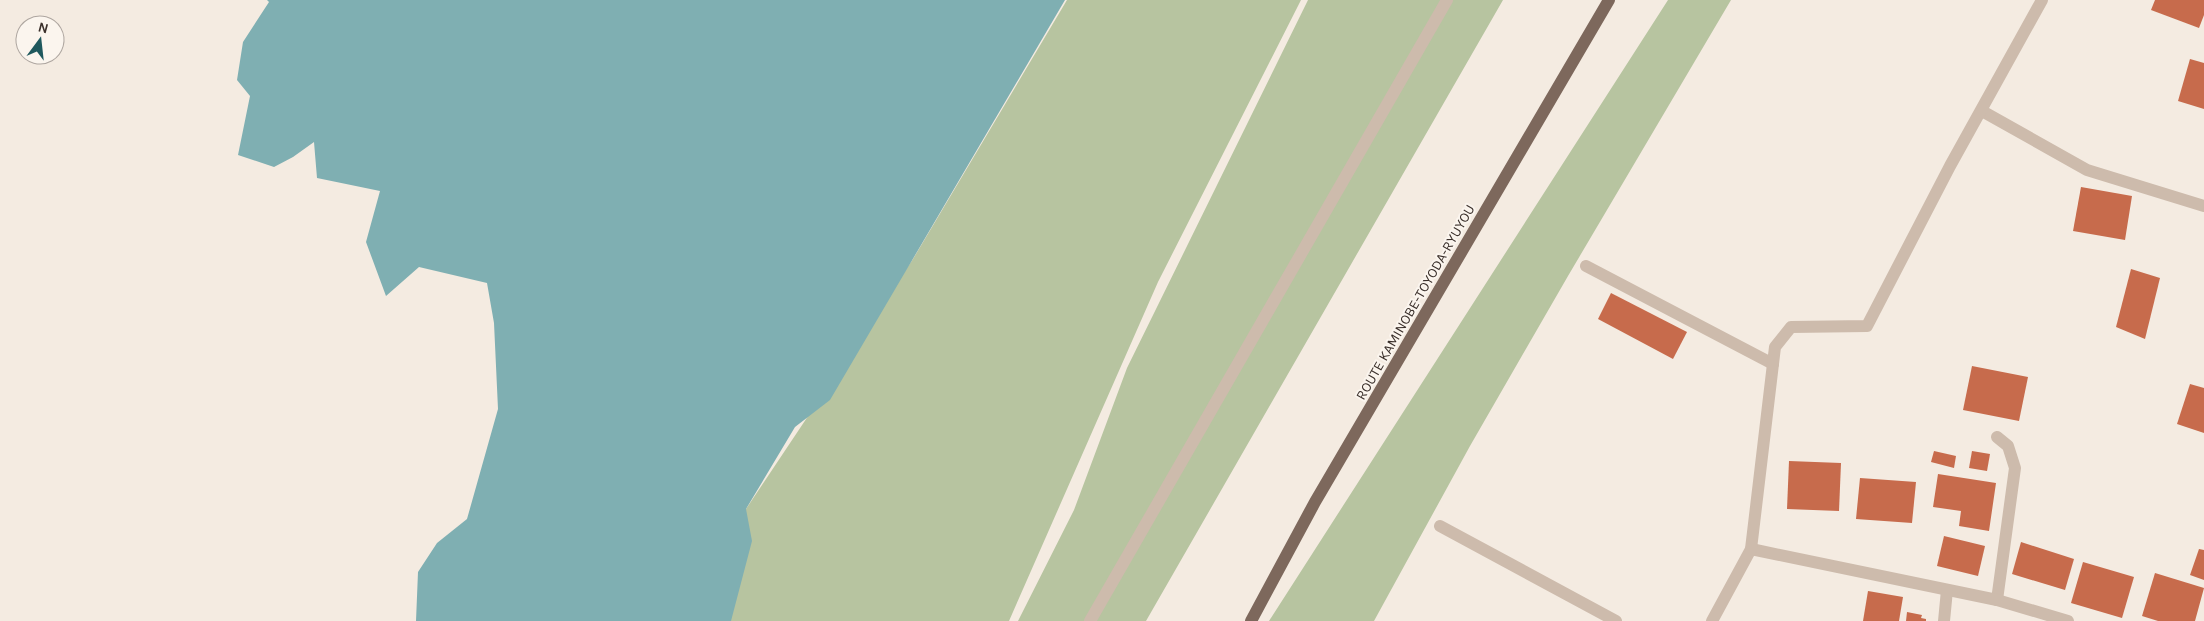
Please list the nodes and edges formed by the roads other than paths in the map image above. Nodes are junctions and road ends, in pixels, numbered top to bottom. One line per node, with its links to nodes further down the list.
1 (1447, 0): 13 (street)
2 (1609, 0): 14 (main road, ROUTE KAMINOBE-TOYODA-RYUYOU)
3 (2042, 0): 4 (street)
4 (1982, 111): 5 (street); 7 (street)
5 (2204, 206)
6 (1586, 266): 7 (street)
7 (1774, 364): 10 (street)
8 (1996, 436): 12 (street)
9 (1440, 526): 15 (street)
10 (1751, 549): 11 (street); 16 (street)
11 (1947, 590): 12 (street); 17 (street)
12 (1997, 600): 18 (street)
13 (1090, 621)
14 (1252, 621)
15 (1616, 621)
16 (1712, 621)
17 (1944, 621)
18 (2068, 621)

